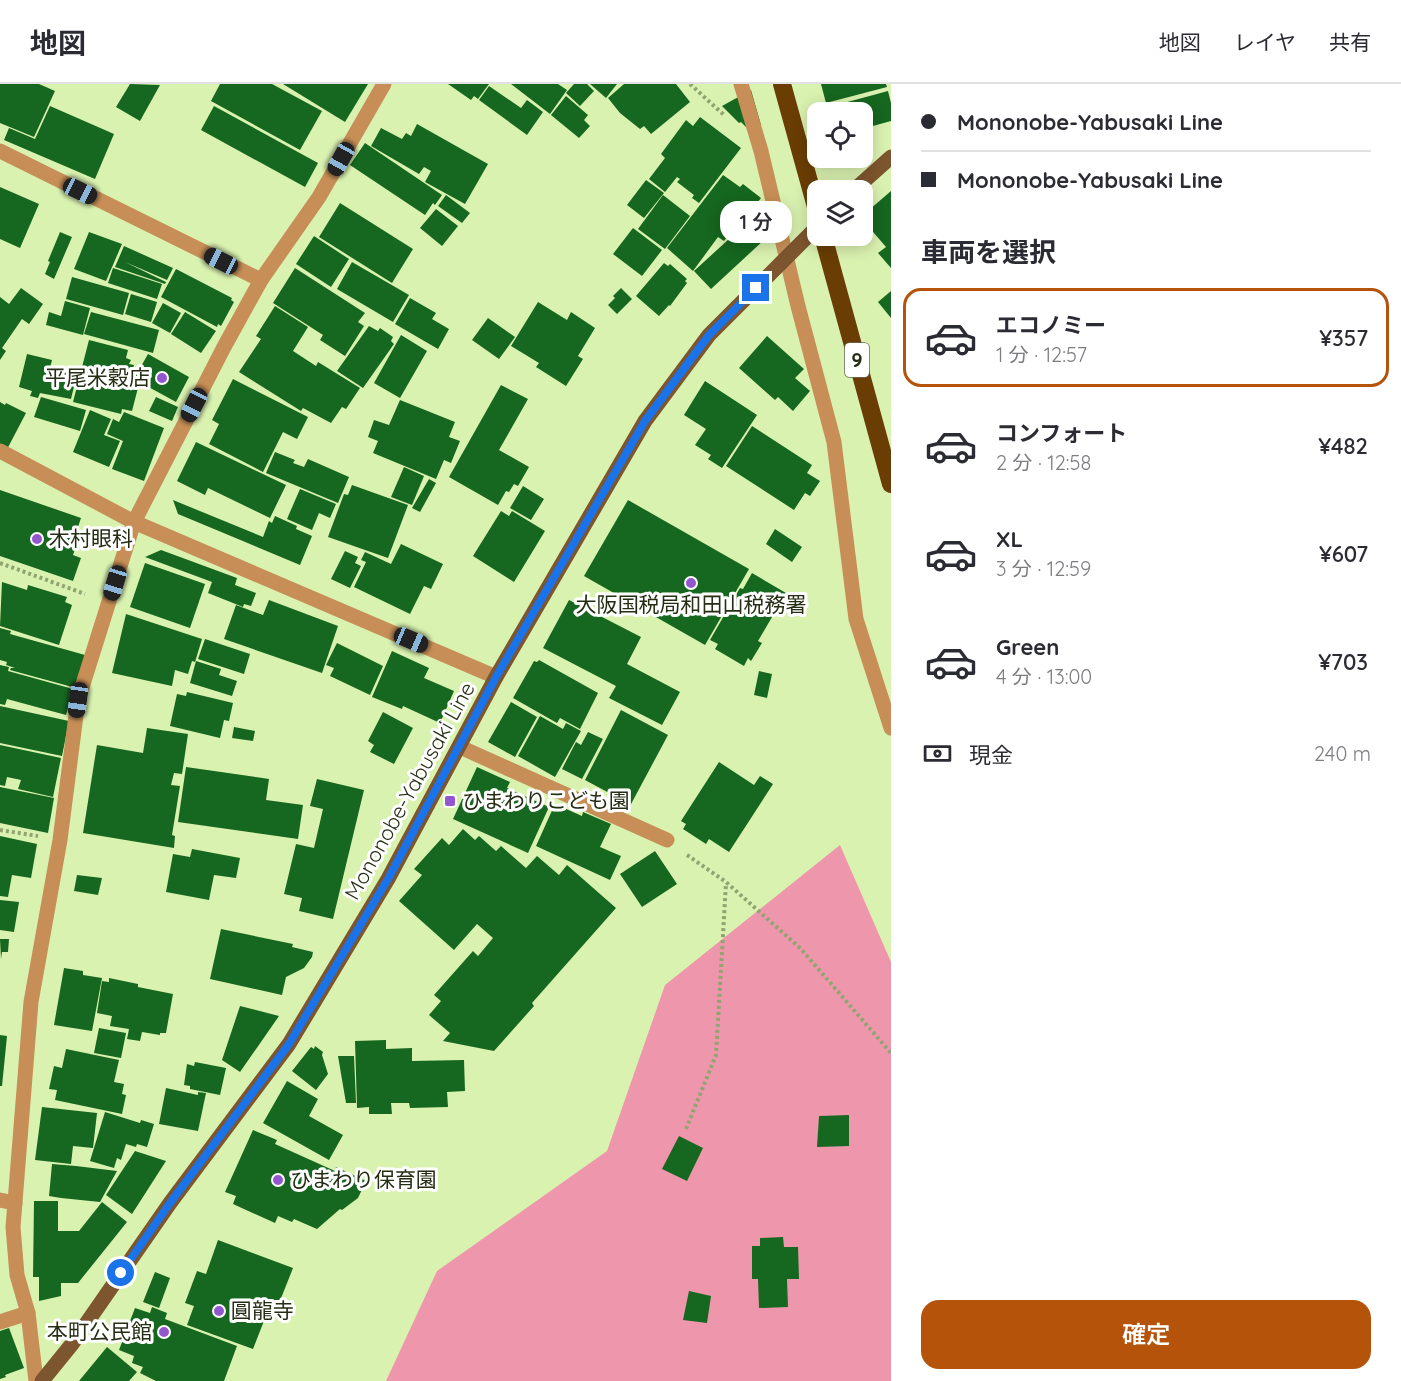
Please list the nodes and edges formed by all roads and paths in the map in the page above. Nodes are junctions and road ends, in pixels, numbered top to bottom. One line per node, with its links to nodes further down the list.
1 (384, 84): 11 (street)
2 (741, 84): 10 (street)
3 (782, 84): 6 (highway)
4 (0, 151): 11 (street)
5 (891, 157): 7 (main road)
6 (809, 180)
7 (865, 180)
8 (807, 237): 10 (main road, Mononobe-Yabusaki Line)
9 (826, 246): 13 (highway, 9)
10 (787, 256): 17 (main road, Mononobe-Yabusaki Line); 18 (street)
11 (261, 280): 14 (street)
12 (0, 451): 14 (street)
13 (891, 484)
14 (134, 522): 16 (street); 17 (street)
15 (0, 563): 16 (path)
16 (109, 603): 21 (street)
17 (496, 677): 19 (main road, Mononobe-Yabusaki Line)
18 (891, 729)
19 (460, 747): 22 (street); 30 (main road, Mononobe-Yabusaki Line)
20 (0, 830): 21 (path)
21 (60, 840): 26 (street)
22 (667, 840): 23 (path)
23 (726, 882): 24 (path); 25 (path)
24 (891, 1053)
25 (686, 1129)
26 (8, 1201): 27 (street)
27 (28, 1313): 28 (street); 29 (street)
28 (0, 1322)
29 (36, 1381)
30 (42, 1381)

